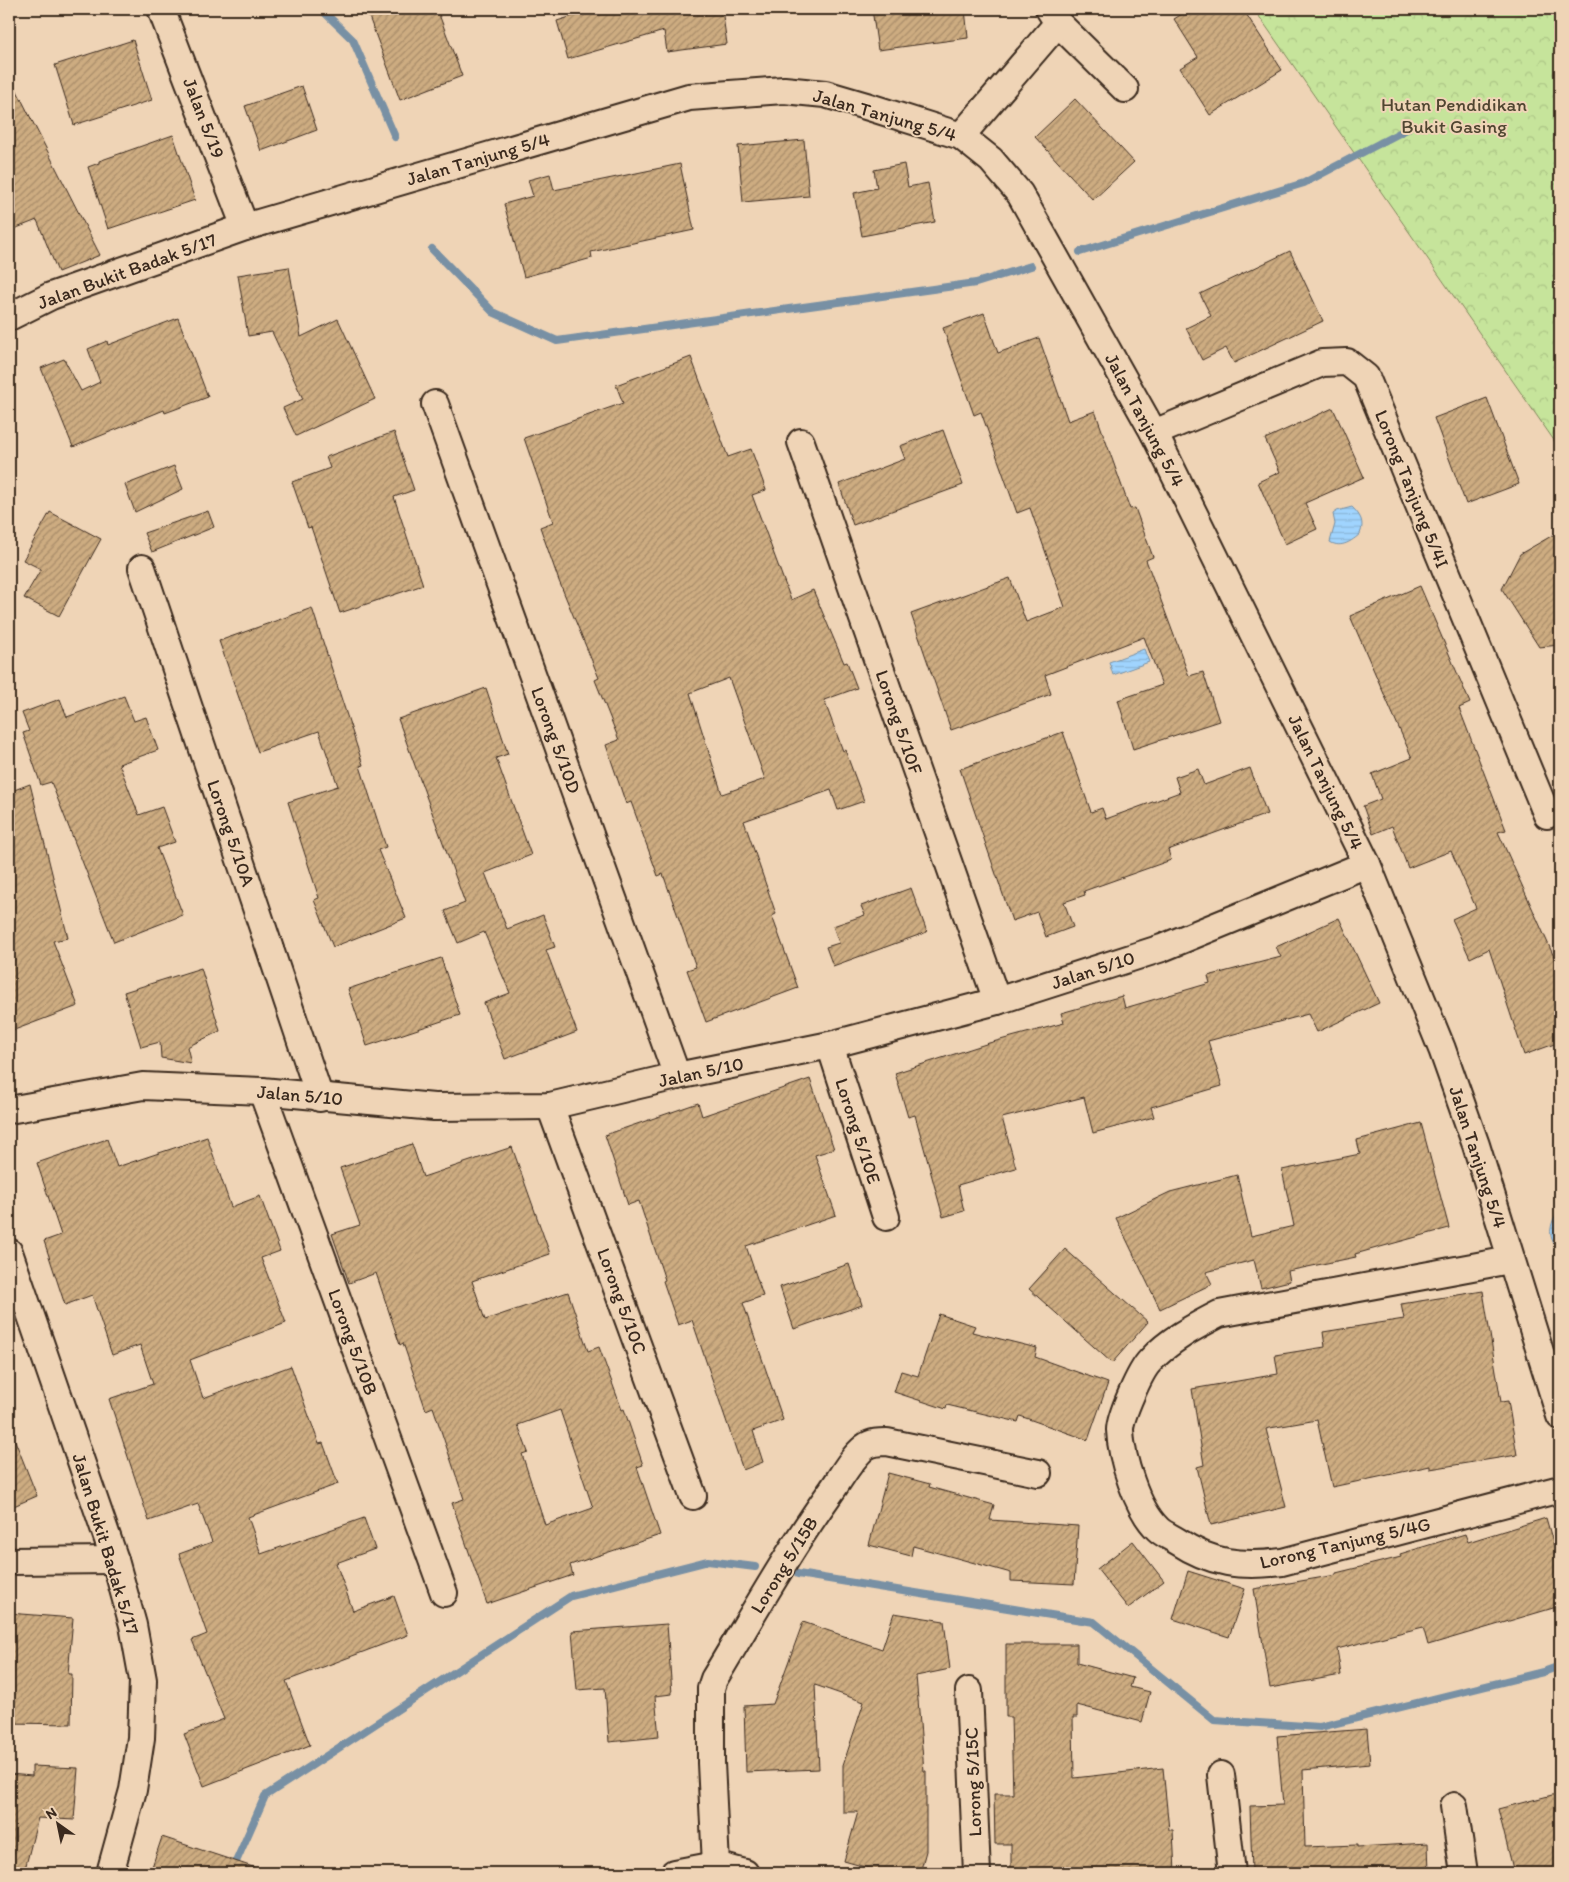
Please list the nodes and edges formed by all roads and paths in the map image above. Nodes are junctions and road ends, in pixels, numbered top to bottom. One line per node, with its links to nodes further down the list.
1 (161, 9): 5 (street, Jalan 5/19)
2 (1054, 16): 3 (street); 4 (street)
3 (1125, 90)
4 (961, 136): 5 (street, Jalan Tanjung 5/4); 8 (street, Jalan Tanjung 5/4)
5 (245, 227): 6 (street, Jalan Bukit Badak 5/17)
6 (9, 317)
7 (435, 404): 15 (street, Lorong 5/10D)
8 (1154, 433): 11 (street, Lorong Tanjung 5/4I); 12 (street, Jalan Tanjung 5/4)
9 (801, 442): 13 (street, Lorong 5/10F)
10 (142, 568): 17 (street, Lorong 5/10A)
11 (1546, 815)
12 (1366, 864): 13 (street, Jalan 5/10); 22 (street, Jalan Tanjung 5/4)
13 (997, 1001): 14 (street, Jalan 5/10)
14 (830, 1045): 15 (street, Jalan 5/10); 20 (street, Lorong 5/10E)
15 (676, 1076): 18 (street, Jalan 5/10)
16 (262, 1091): 17 (street, Jalan 5/10); 19 (street, Jalan 5/10); 30 (street, Lorong 5/10B)
17 (320, 1098): 18 (street, Jalan 5/10)
18 (550, 1106): 27 (street, Lorong 5/10C)
19 (9, 1110)
20 (886, 1217)
21 (9, 1252): 28 (street, Jalan Bukit Badak 5/17)
22 (1510, 1260): 23 (street, Jalan Tanjung 5/4); 26 (street, Lorong Tanjung 5/4G)
23 (1553, 1369): 24 (street, Jalan Tanjung 5/4)
24 (1560, 1416)
25 (1038, 1473): 34 (street, Lorong 5/15B)
26 (1560, 1490)
27 (693, 1496)
28 (115, 1560): 29 (street); 35 (street, Jalan Bukit Badak 5/17)
29 (9, 1561)
30 (444, 1593)
31 (969, 1691): 38 (street, Lorong 5/15C)
32 (1221, 1775): 39 (street)
33 (1454, 1806): 40 (street)
34 (716, 1865): 36 (street); 37 (street)
35 (110, 1873)
36 (674, 1873)
37 (745, 1873)
38 (977, 1873)
39 (1232, 1873)
40 (1464, 1873)

